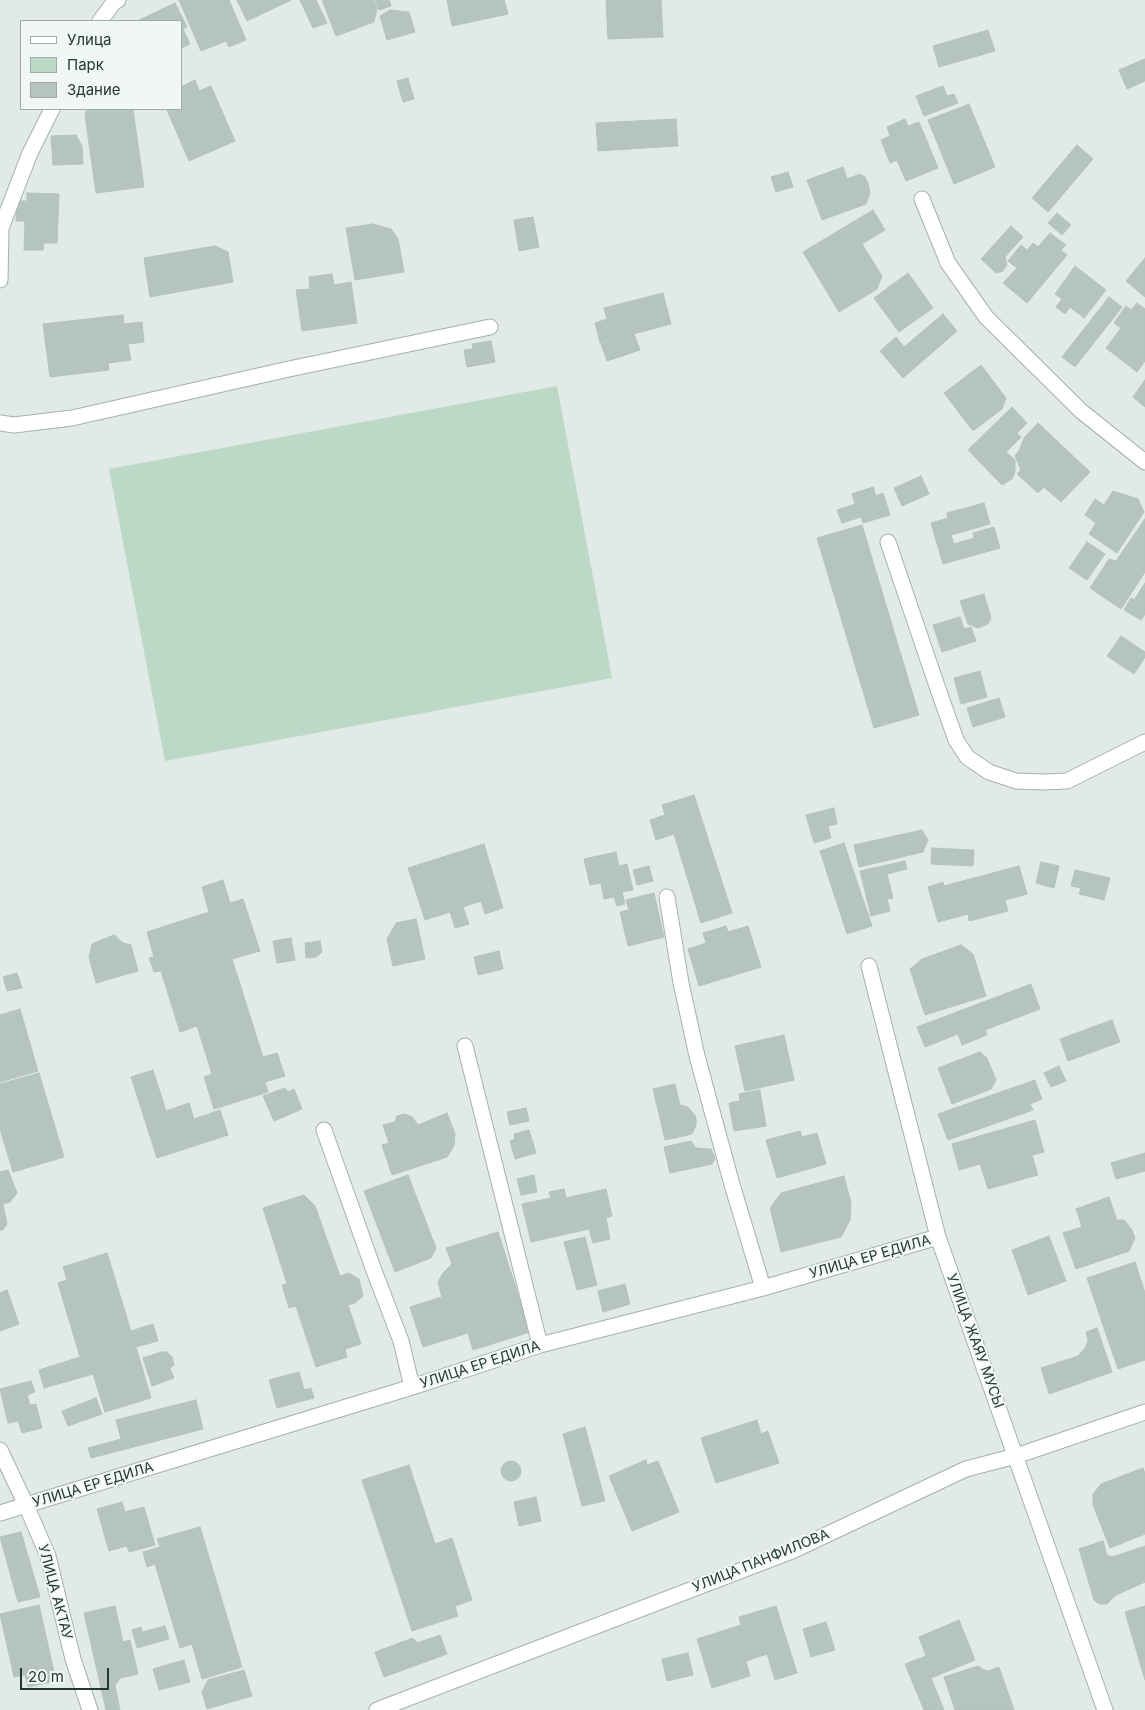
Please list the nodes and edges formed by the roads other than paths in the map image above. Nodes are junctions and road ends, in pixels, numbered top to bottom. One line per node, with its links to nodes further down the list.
1 (115, 1): 2 (street)
2 (101, 20)
3 (52, 110): 5 (street)
4 (922, 199): 8 (street)
5 (0, 280)
6 (490, 327): 7 (street)
7 (0, 423)
8 (1145, 462)
9 (888, 542): 10 (street)
10 (1145, 742)
11 (667, 897): 16 (street)
12 (870, 966): 15 (street, УЛИЦА ЖАЯУ МУСЫ)
13 (465, 1046): 17 (street)
14 (324, 1130): 18 (street)
15 (938, 1237): 16 (street, УЛИЦА ЕР ЕДИЛА); 21 (street, УЛИЦА ЖАЯУ МУСЫ)
16 (762, 1288): 17 (street, УЛИЦА ЕР ЕДИЛА)
17 (540, 1346): 18 (street, УЛИЦА ЕР ЕДИЛА)
18 (412, 1388): 22 (street, УЛИЦА ЕР ЕДИЛА)
19 (1145, 1412): 21 (street, УЛИЦА ПАНФИЛОВА)
20 (0, 1450): 22 (street, УЛИЦА АКТАУ)
21 (1016, 1456): 25 (street, УЛИЦА ПАНФИЛОВА); 26 (street, УЛИЦА ЖАЯУ МУСЫ)
22 (26, 1506): 23 (street, УЛИЦА ЕР ЕДИЛА); 24 (street, УЛИЦА АКТАУ)
23 (0, 1513)
24 (90, 1710)
25 (377, 1710)
26 (1105, 1710)

